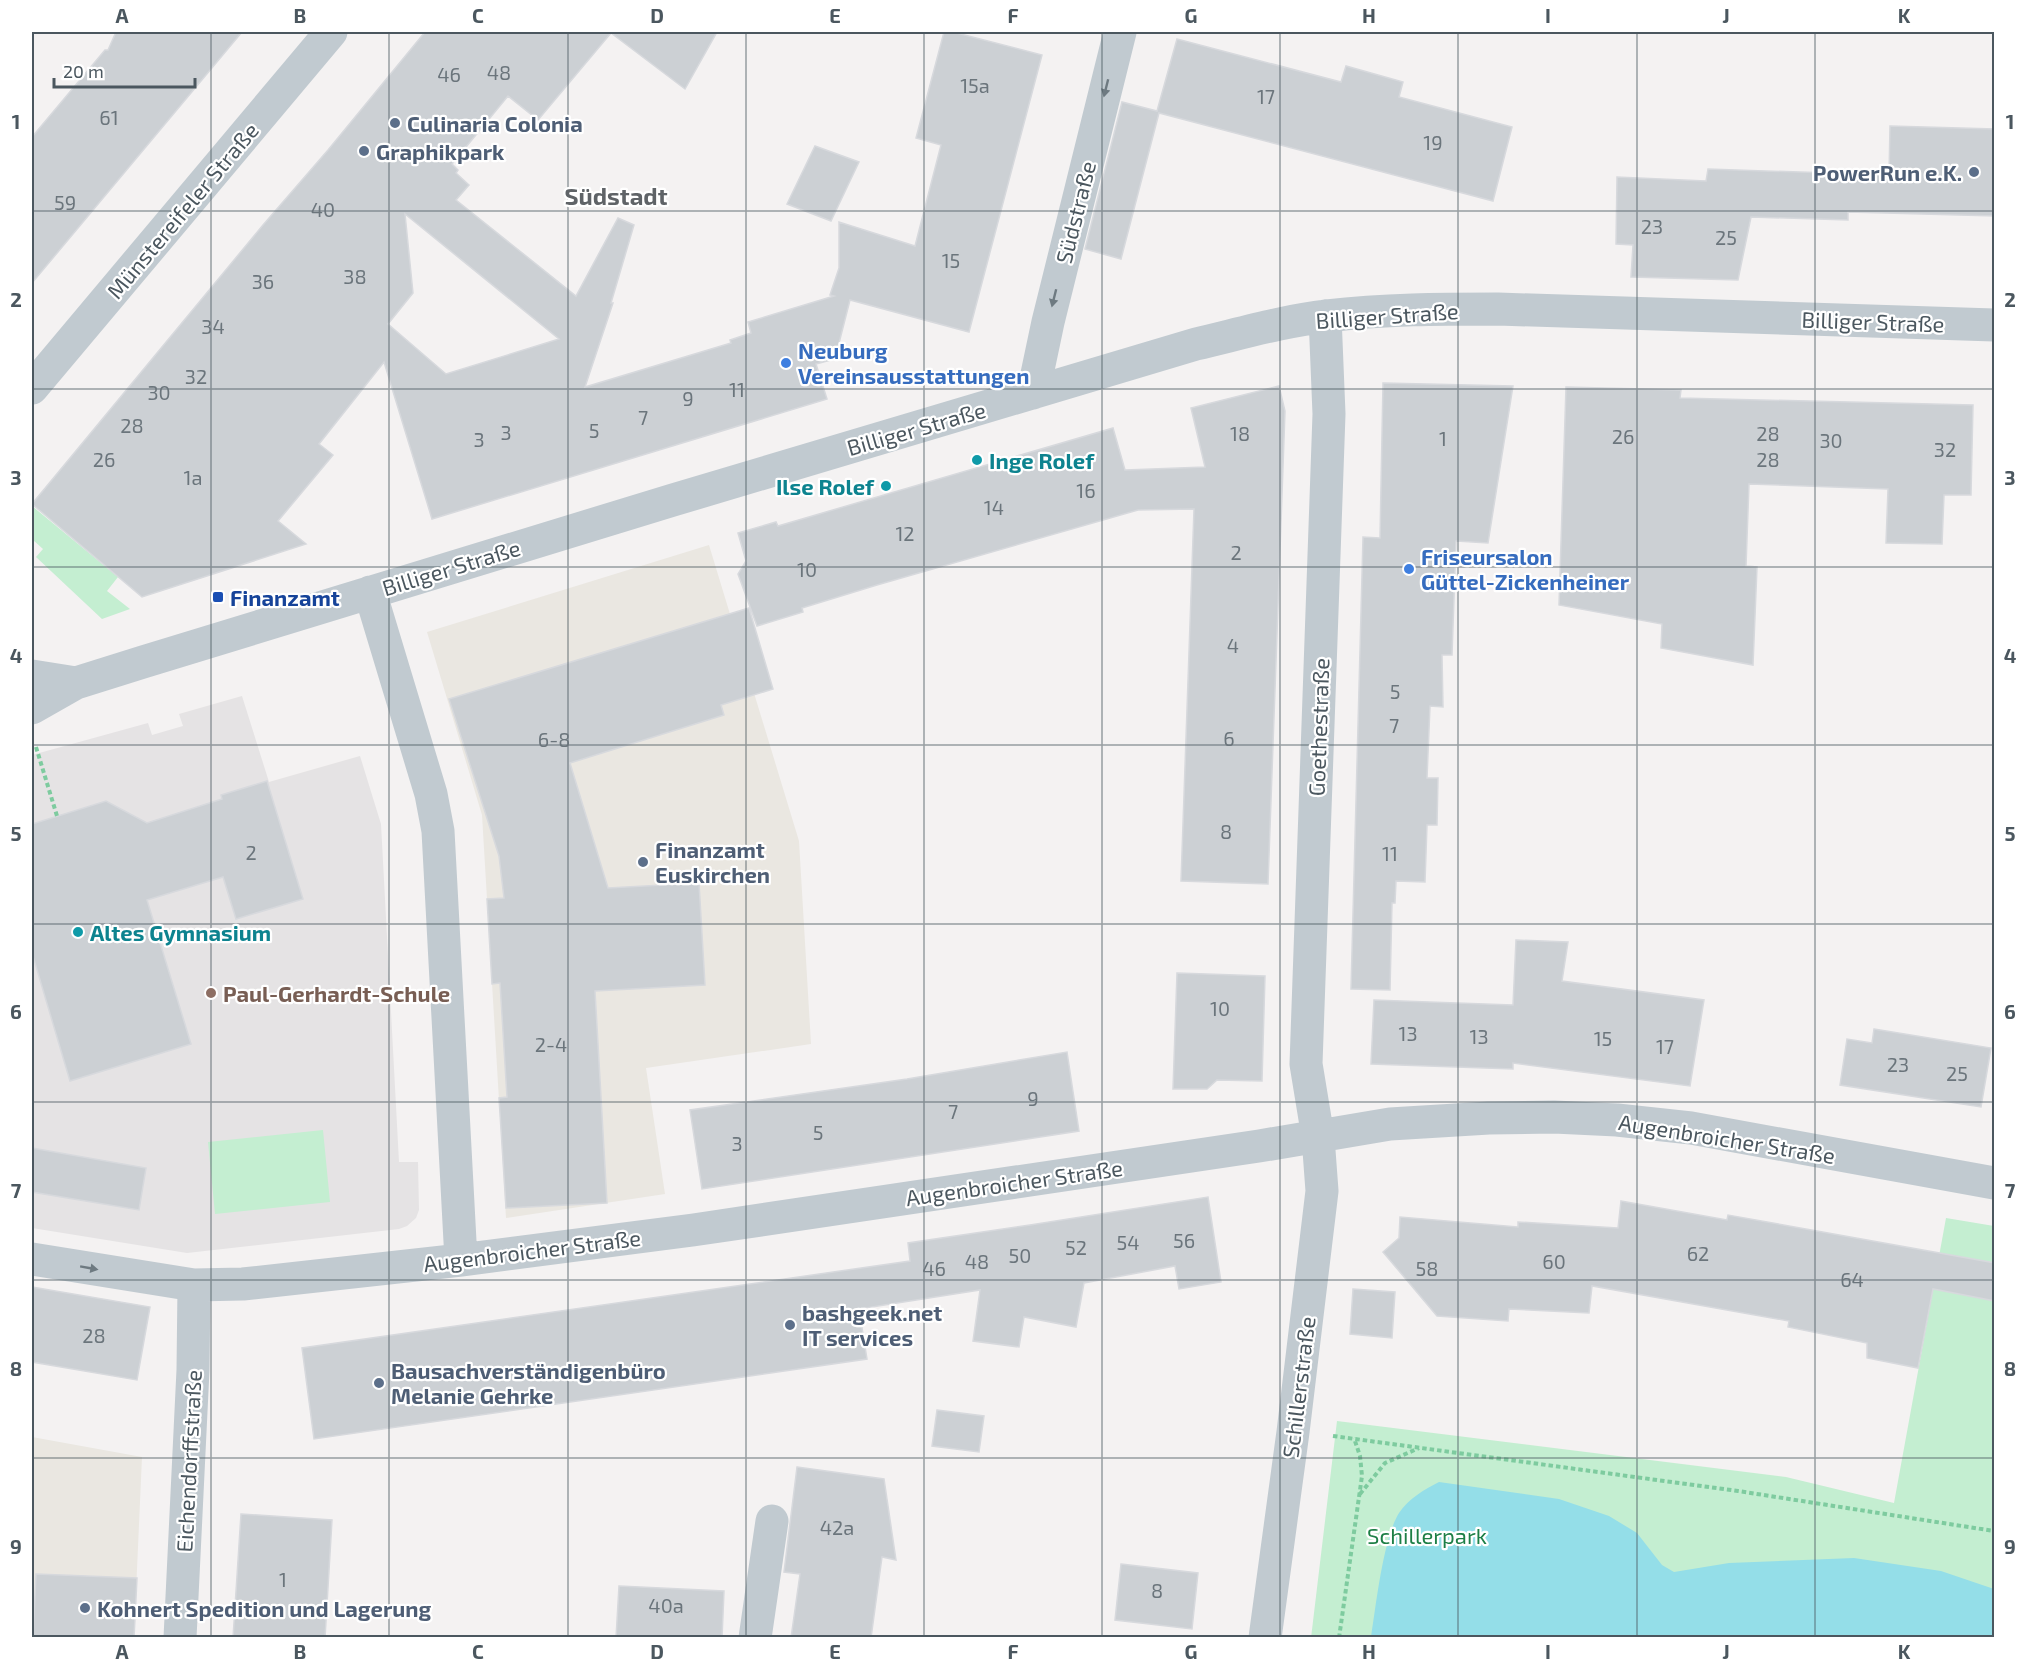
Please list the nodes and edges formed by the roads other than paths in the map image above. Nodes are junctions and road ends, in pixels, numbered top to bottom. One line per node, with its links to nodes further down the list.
1 (332, 32): 5 (street, Münstereifeler Straße)
2 (1120, 32): 6 (street, Südstraße, one-way to 6)
3 (1325, 316): 4 (street, Billiger Straße); 6 (street, Billiger Straße); 11 (street, Goethestraße)
4 (1995, 325)
5 (32, 388)
6 (1033, 393): 7 (street, Billiger Straße)
7 (370, 592): 9 (street, Billiger Straße); 14 (street)
8 (32, 676): 9 (street, Billiger Straße)
9 (76, 683): 10 (street, Billiger Straße)
10 (32, 708)
11 (1318, 1137): 12 (street, Augenbroicher Straße); 14 (street, Augenbroicher Straße); 19 (street, Schillerstraße)
12 (1995, 1183)
13 (32, 1258): 15 (street, Augenbroicher Straße, one-way to 15)
14 (461, 1260): 15 (street, Augenbroicher Straße)
15 (194, 1285): 17 (street, Eichendorffstraße)
16 (772, 1521): 18 (street)
17 (180, 1638)
18 (755, 1638)
19 (1265, 1638)

